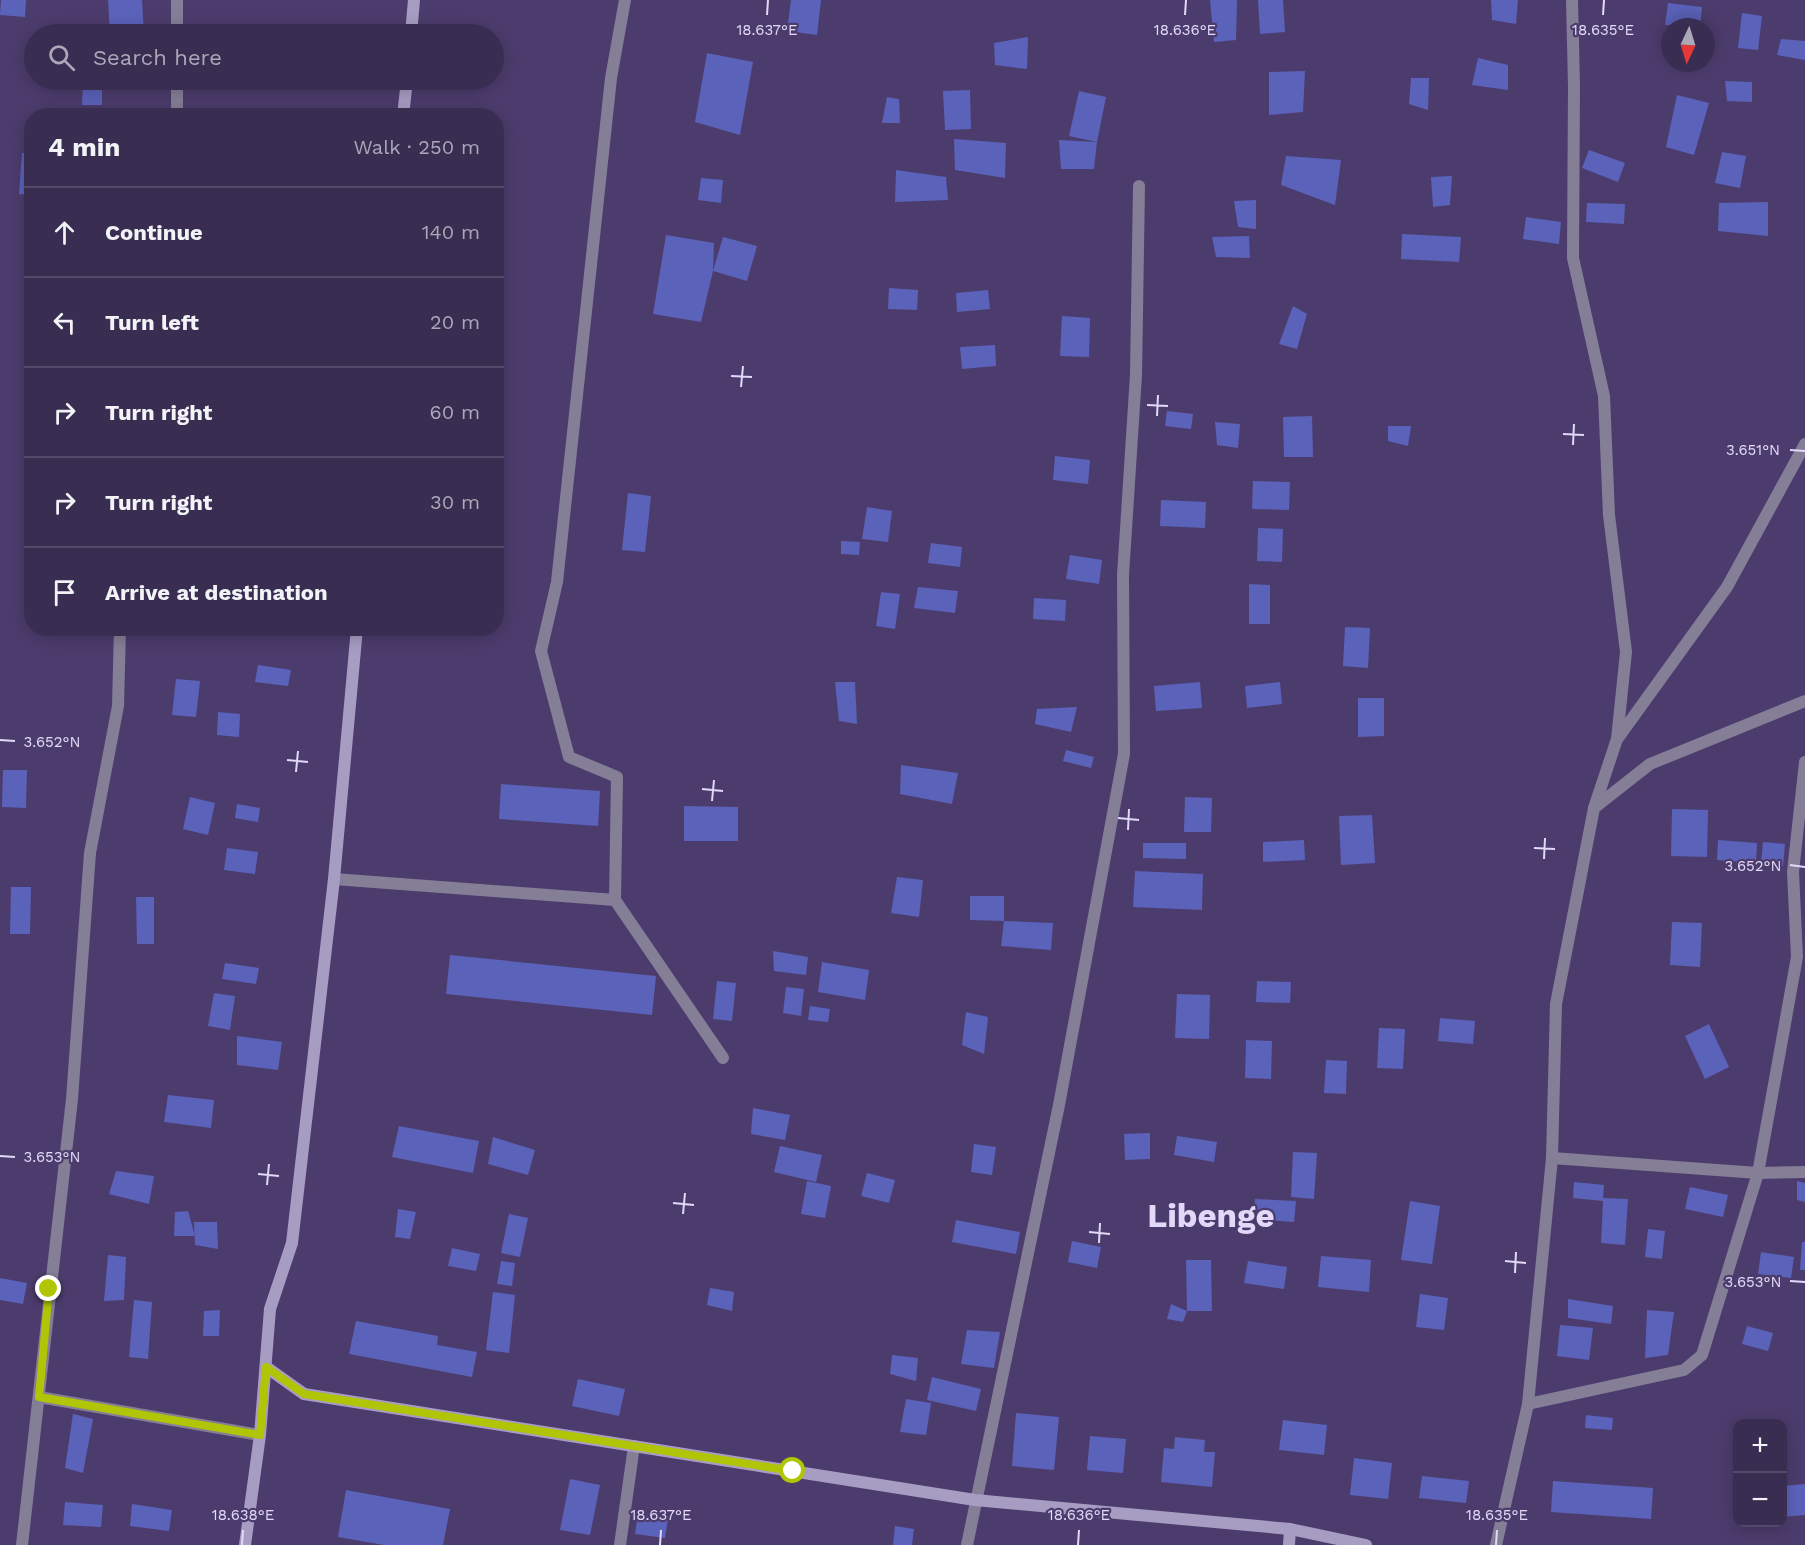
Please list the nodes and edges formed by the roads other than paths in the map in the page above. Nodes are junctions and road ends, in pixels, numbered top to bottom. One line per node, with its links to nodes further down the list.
1 (177, 0): 5 (street)
2 (414, 0): 6 (street)
3 (625, 0): 20 (street)
4 (1572, 0): 16 (street)
5 (177, 24)
6 (412, 24)
7 (177, 90): 9 (street)
8 (406, 90): 10 (street)
9 (177, 108)
10 (405, 108)
11 (1140, 186): 30 (street)
12 (1805, 444): 16 (street)
13 (120, 636): 26 (street)
14 (356, 636): 19 (street)
15 (1805, 701): 18 (street)
16 (1617, 739): 18 (street)
17 (1805, 762): 24 (street)
18 (1594, 808): 22 (street)
19 (334, 879): 20 (street); 25 (street)
20 (615, 900): 21 (street)
21 (723, 1058)
22 (1552, 1158): 24 (street); 27 (street)
23 (1805, 1172): 24 (street)
24 (1758, 1173): 27 (street)
25 (266, 1367): 28 (street); 29 (street)
26 (39, 1397): 28 (street); 32 (street)
27 (1528, 1404): 38 (street)
28 (260, 1435): 33 (street)
29 (634, 1446): 30 (street); 34 (street)
30 (975, 1500): 31 (street); 35 (street)
31 (1290, 1529): 36 (street); 37 (street)
32 (22, 1545)
33 (245, 1545)
34 (620, 1545)
35 (967, 1545)
36 (1289, 1545)
37 (1366, 1545)
38 (1496, 1545)

